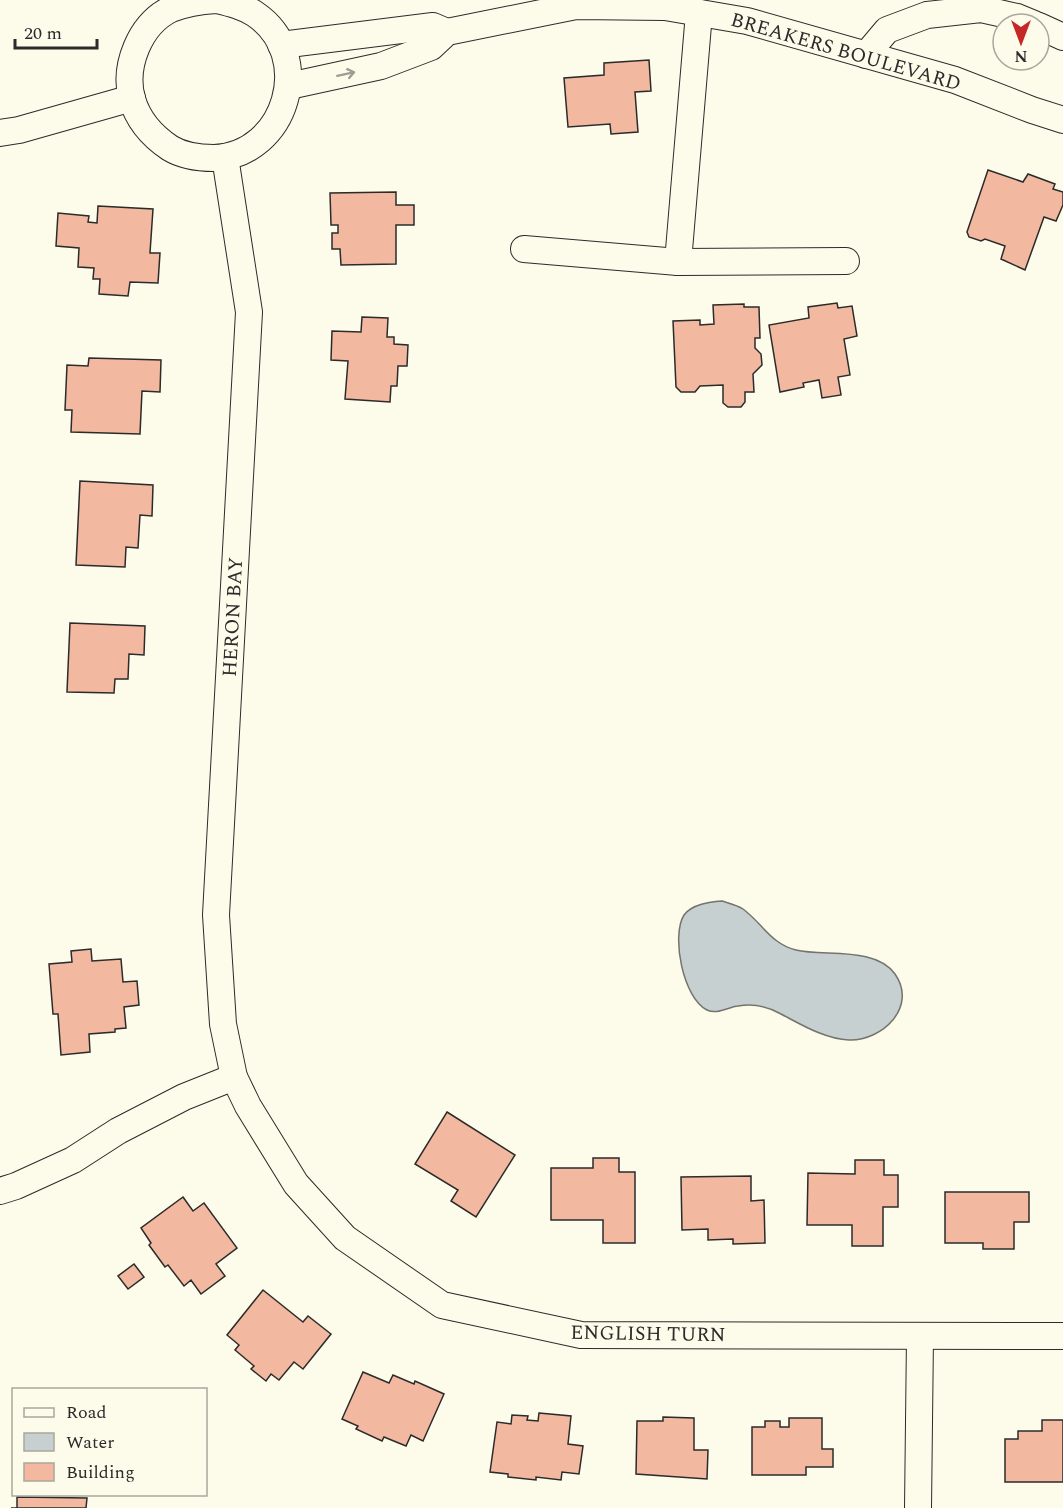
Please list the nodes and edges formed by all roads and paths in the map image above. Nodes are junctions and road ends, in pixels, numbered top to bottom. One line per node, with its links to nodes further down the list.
1 (216, 1): 6 (street); 10 (street)
2 (994, 12): 7 (street)
3 (699, 13): 4 (street, BREAKERS BOULEVARD); 7 (street, BREAKERS BOULEVARD); 16 (street)
4 (447, 32): 5 (street, BREAKERS BOULEVARD); 8 (street, BREAKERS BOULEVARD)
5 (375, 34): 6 (street, BREAKERS BOULEVARD); 8 (street)
6 (281, 45): 9 (street)
7 (866, 55): 11 (street, BREAKERS BOULEVARD)
8 (381, 66): 9 (street, BREAKERS BOULEVARD, one-way to 8)
9 (289, 86): 13 (street)
10 (132, 98): 12 (street); 13 (street)
11 (1063, 120)
12 (0, 133)
13 (225, 157): 17 (street, HERON BAY)
14 (524, 249): 16 (street)
15 (846, 261): 16 (street)
16 (678, 262)
17 (234, 1077): 18 (street); 19 (street, ENGLISH TURN)
18 (0, 1191)
19 (920, 1336): 20 (street, ENGLISH TURN); 21 (street)
20 (1063, 1336)
21 (918, 1508)

